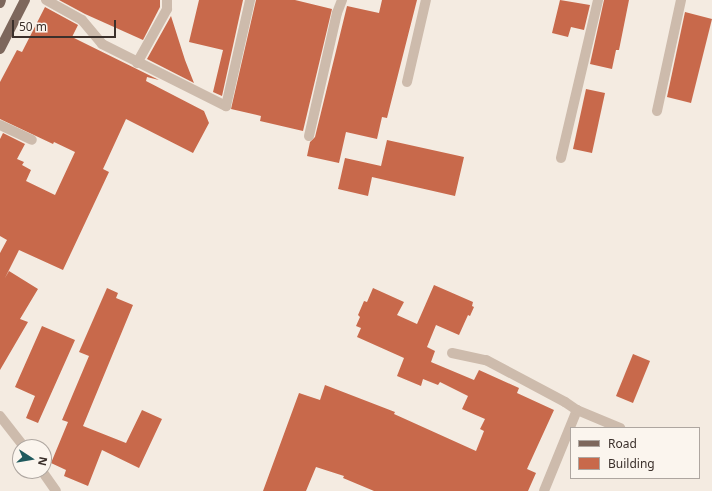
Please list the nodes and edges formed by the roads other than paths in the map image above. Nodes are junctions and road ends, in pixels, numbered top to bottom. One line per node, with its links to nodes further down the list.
1 (25, 0): 9 (main road)
2 (46, 0): 10 (street)
3 (167, 0): 10 (street)
4 (250, 0): 10 (street)
5 (342, 0): 14 (street)
6 (426, 0): 11 (street)
7 (598, 0): 16 (street)
8 (681, 0): 12 (street)
9 (0, 49)
10 (137, 63)
11 (407, 82)
12 (657, 111)
13 (0, 124): 15 (street)
14 (309, 136)
15 (32, 140)
16 (561, 158)
17 (452, 353): 18 (street)
18 (577, 410): 21 (street); 22 (street)
19 (0, 416): 23 (street)
20 (570, 427): 26 (street)
21 (570, 427)
22 (618, 427)
23 (18, 439)
24 (48, 479): 25 (street)
25 (56, 491)
26 (544, 491)

